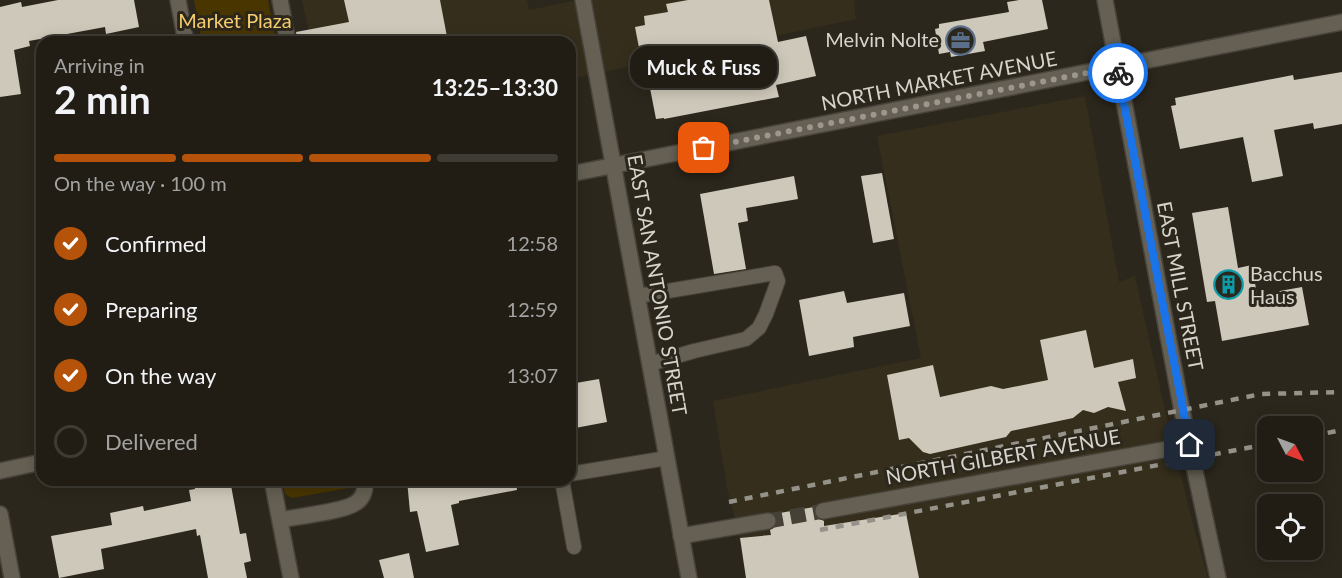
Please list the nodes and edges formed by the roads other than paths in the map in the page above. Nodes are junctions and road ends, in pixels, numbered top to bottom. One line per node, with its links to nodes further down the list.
1 (177, 0): 6 (street)
2 (280, 0): 7 (street)
3 (583, 0): 9 (street, EAST SAN ANTONIO STREET)
4 (1105, 0): 8 (street, EAST MILL STREET)
5 (1342, 22): 8 (street, NORTH MARKET AVENUE)
6 (185, 36)
7 (287, 36)
8 (1117, 67): 9 (street, NORTH MARKET AVENUE); 13 (street, EAST MILL STREET)
9 (614, 166): 10 (street, NORTH MARKET AVENUE); 11 (street, EAST SAN ANTONIO STREET)
10 (576, 173)
11 (638, 296): 12 (street, EAST SAN ANTONIO STREET); 12 (lane)
12 (650, 364): 14 (street, EAST SAN ANTONIO STREET)
13 (1190, 445): 21 (street, NORTH GILBERT AVENUE); 30 (street, EAST MILL STREET)
14 (667, 458): 17 (lane); 25 (street, EAST SAN ANTONIO STREET)
15 (36, 463): 16 (street)
16 (0, 471)
17 (576, 473)
18 (273, 486): 23 (street)
19 (365, 486): 23 (street)
20 (563, 486): 26 (lane)
21 (823, 511)
22 (0, 514): 27 (street)
23 (280, 520): 28 (street)
24 (768, 521): 25 (street)
25 (681, 536): 29 (street, EAST SAN ANTONIO STREET)
26 (574, 547)
27 (12, 578)
28 (291, 578)
29 (689, 578)
30 (1218, 578)

